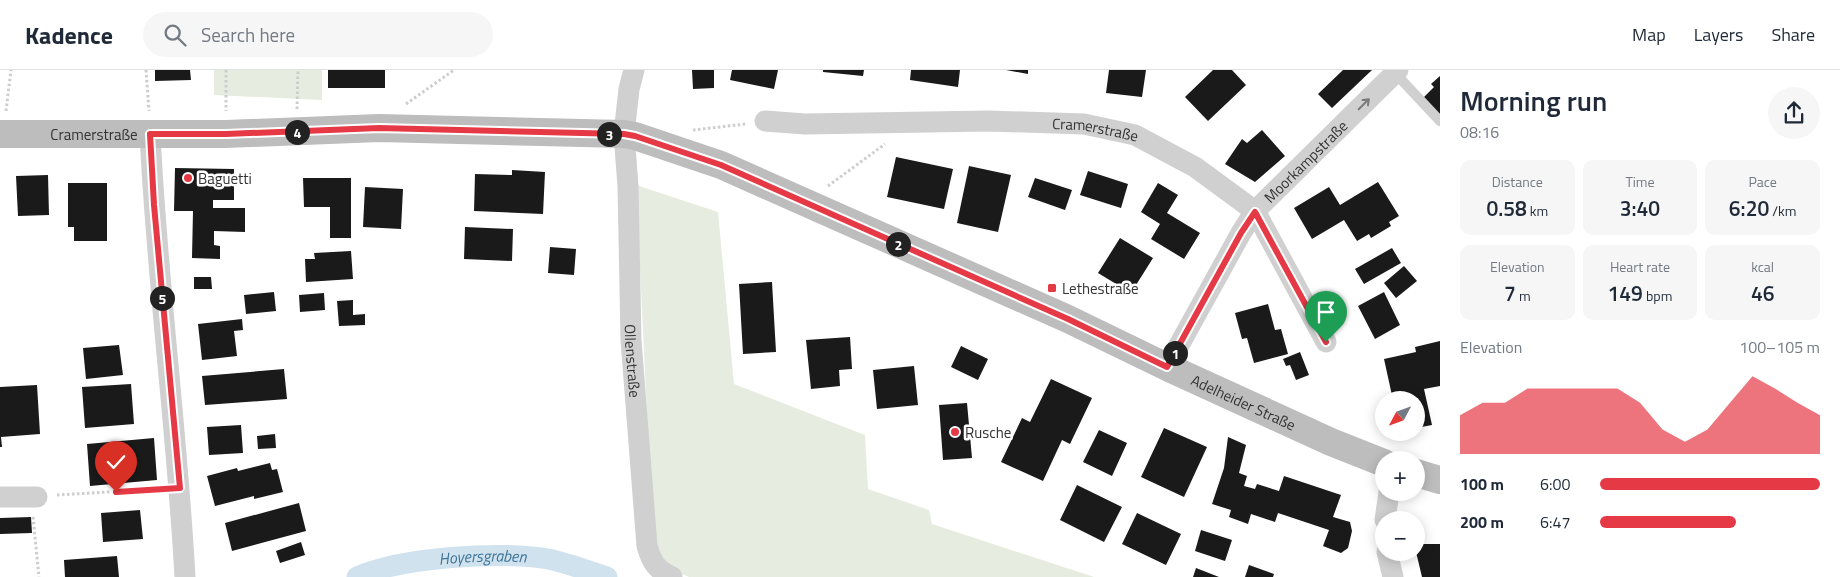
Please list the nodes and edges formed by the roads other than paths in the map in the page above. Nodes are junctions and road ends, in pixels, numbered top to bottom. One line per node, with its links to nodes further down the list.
1 (634, 70): 7 (street, Ollenstraße)
2 (1396, 72): 3 (lane); 9 (street, Moorkampstraße, one-way to 2)
3 (1440, 121)
4 (765, 122): 9 (street, Cramerstraße)
5 (1, 134): 6 (main road, Cramerstraße)
6 (150, 134): 7 (main road, Cramerstraße); 18 (street)
7 (624, 134): 8 (main road, Cramerstraße); 19 (street, Ollenstraße)
8 (721, 165): 11 (main road, Adelheider Straße)
9 (1255, 212): 10 (street, Cramerstraße); 11 (street, Moorkampstraße)
10 (1326, 342)
11 (1167, 367): 12 (main road, Adelheider Straße)
12 (1375, 460)
13 (1425, 476): 14 (main road)
14 (1440, 480)
15 (0, 497): 16 (street)
16 (34, 497)
17 (1389, 561): 20 (street)
18 (185, 577)
19 (672, 577)
20 (1393, 577)

